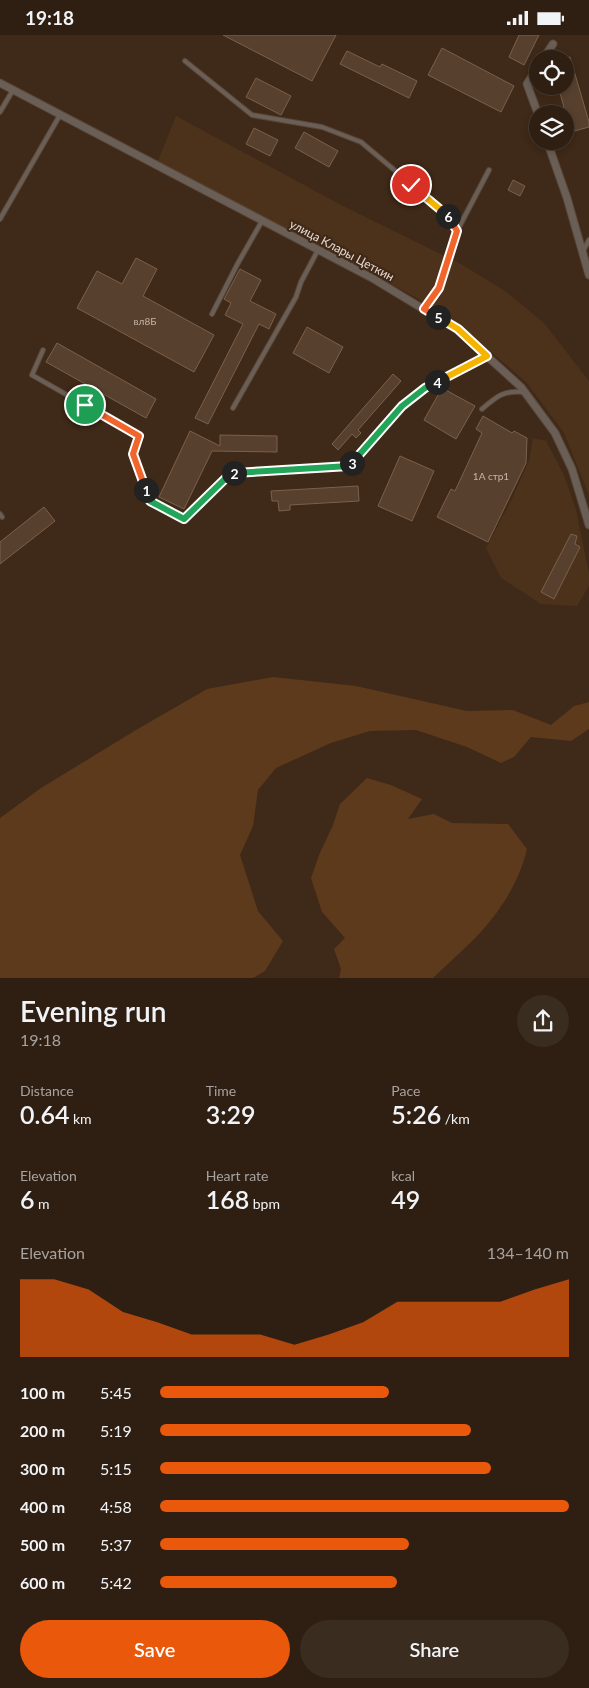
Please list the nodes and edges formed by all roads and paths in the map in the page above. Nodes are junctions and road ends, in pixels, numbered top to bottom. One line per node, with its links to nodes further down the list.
1 (553, 44): 2 (street)
2 (549, 50)
3 (185, 61): 12 (lane)
4 (0, 83): 5 (street, улица Клары Цеткин)
5 (13, 90): 6 (lane); 7 (street, улица Клары Цеткин)
6 (0, 112)
7 (60, 115): 10 (lane); 11 (street, улица Клары Цеткин)
8 (550, 150): 15 (street)
9 (489, 170): 12 (lane)
10 (0, 219)
11 (262, 221): 14 (street, улица Клары Цеткин); 18 (lane)
12 (457, 231): 17 (lane)
13 (589, 240): 15 (lane)
14 (318, 250): 17 (street, улица Клары Цеткин); 22 (lane)
15 (582, 252): 16 (street)
16 (589, 275)
17 (424, 309): 20 (street, улица Клары Цеткин)
18 (212, 314)
19 (43, 351): 20 (lane)
20 (487, 356): 21 (street, улица Клары Цеткин)
21 (524, 392): 23 (lane); 24 (street, улица Клары Цеткин)
22 (234, 408)
23 (482, 409)
24 (589, 525)

